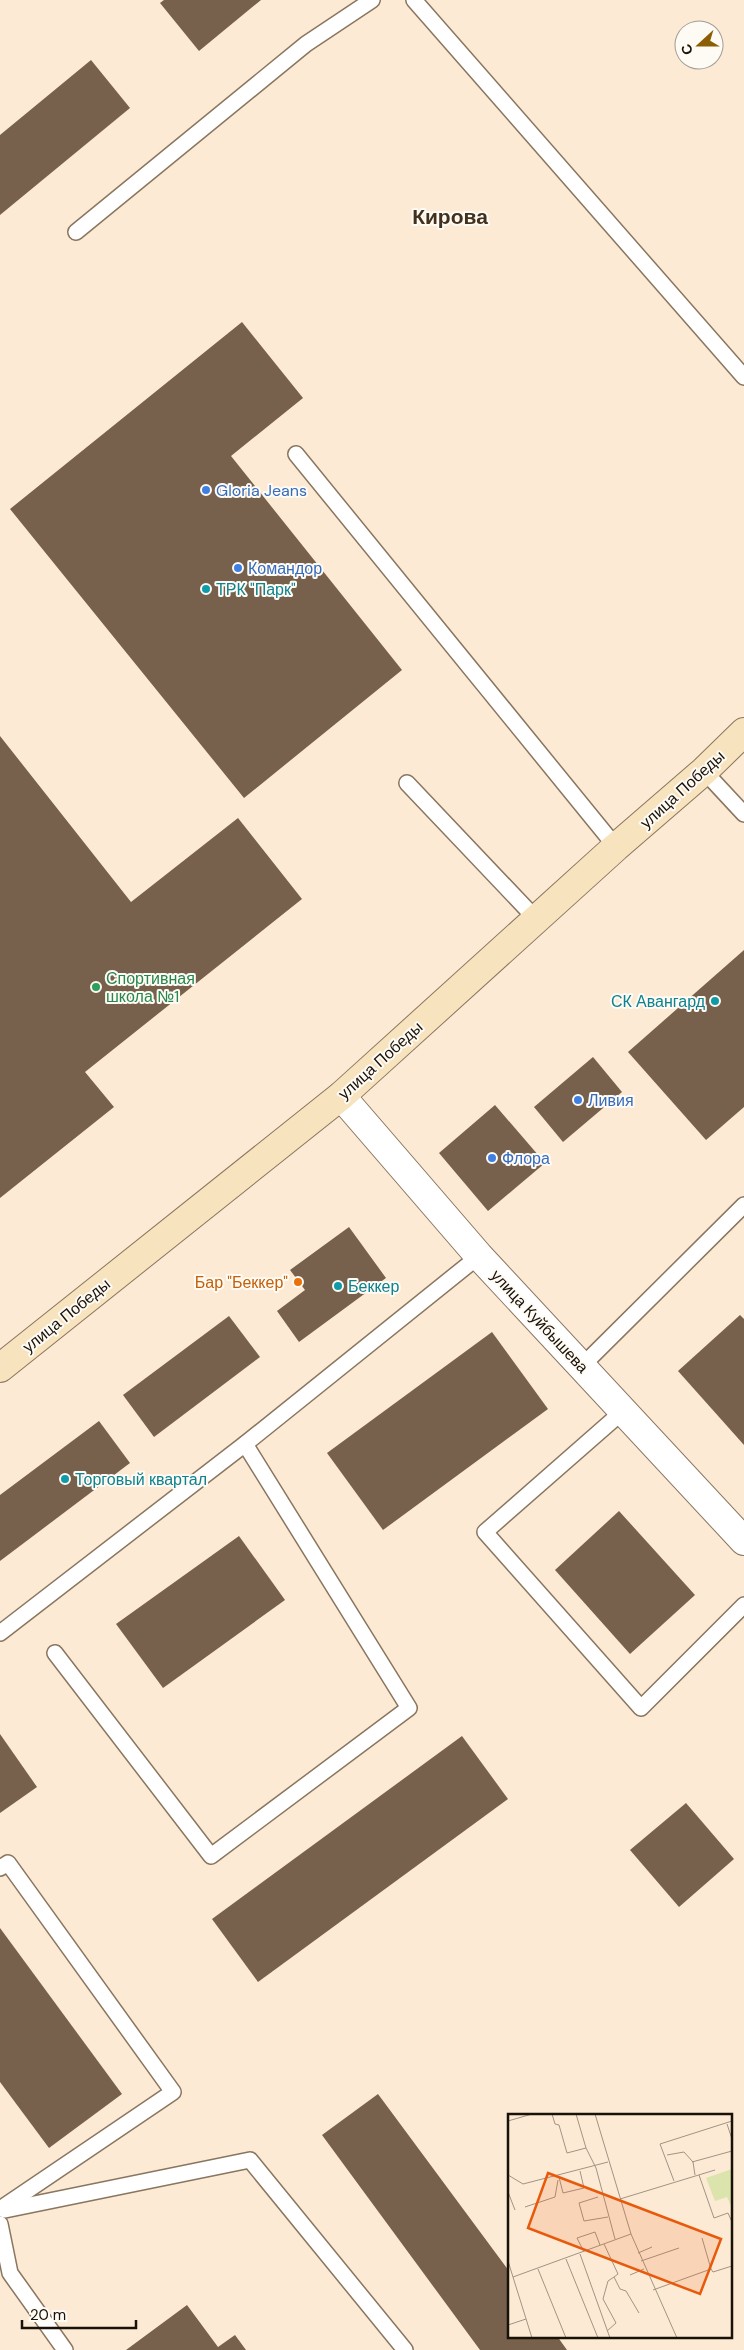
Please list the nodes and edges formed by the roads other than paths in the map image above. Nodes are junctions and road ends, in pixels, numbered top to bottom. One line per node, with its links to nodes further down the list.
1 (372, 0): 3 (lane)
2 (414, 0): 4 (lane)
3 (76, 232)
4 (744, 377)
5 (296, 454): 10 (lane)
6 (744, 732): 7 (street, улица Победы)
7 (704, 771): 9 (lane); 10 (street, улица Победы)
8 (407, 783): 11 (lane)
9 (744, 814)
10 (616, 847): 11 (street, улица Победы)
11 (536, 920): 12 (street, улица Победы)
12 (341, 1096): 14 (street, улица Куйбышева); 16 (street, улица Победы)
13 (744, 1206): 15 (lane)
14 (479, 1256): 15 (street, улица Куйбышева); 18 (lane)
15 (582, 1366): 17 (street, улица Куйбышева)
16 (0, 1368)
17 (622, 1412): 19 (street, улица Куйбышева); 20 (lane)
18 (245, 1444): 21 (lane); 22 (lane)
19 (744, 1541)
20 (744, 1605)
21 (0, 1633)
22 (55, 1653)
23 (0, 1868): 24 (lane)
24 (0, 2210): 27 (lane)
25 (0, 2224): 26 (lane)
26 (65, 2350)
27 (405, 2350)

